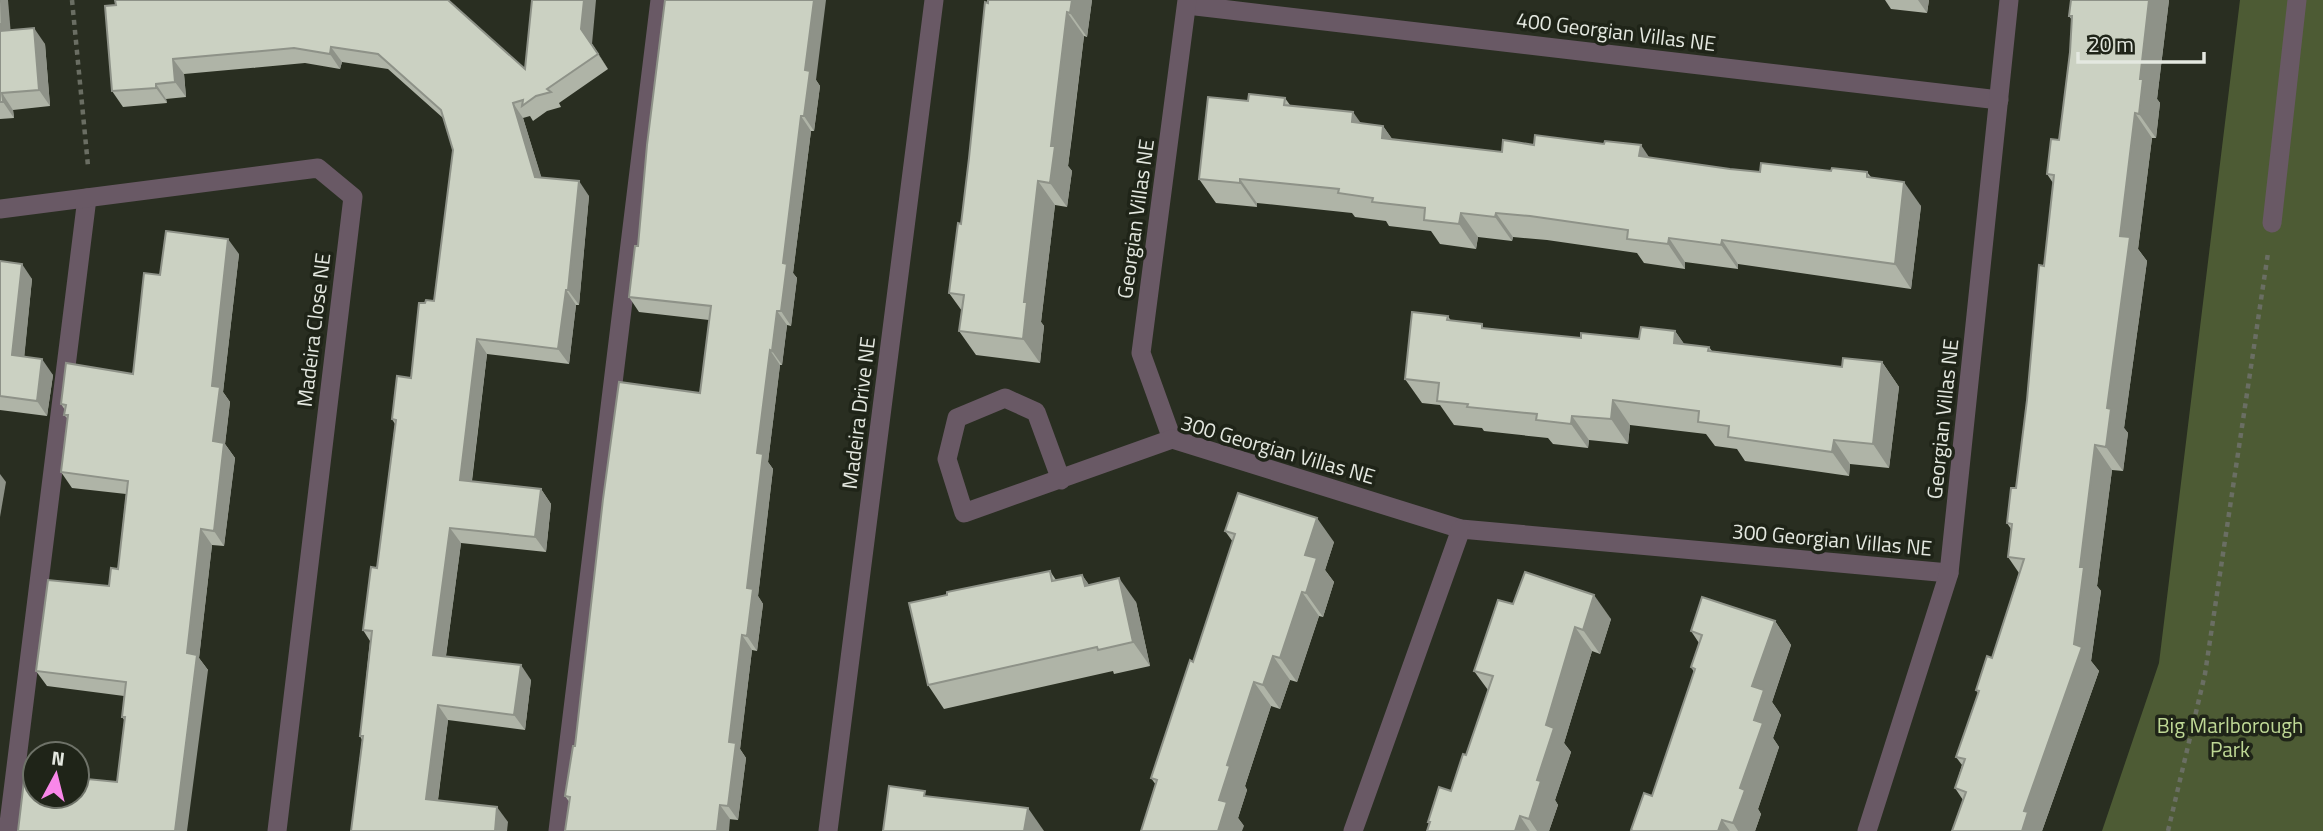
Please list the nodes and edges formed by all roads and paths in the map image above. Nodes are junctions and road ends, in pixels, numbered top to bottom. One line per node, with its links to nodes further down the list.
1 (72, 0): 8 (path)
2 (660, 0): 17 (street)
3 (934, 0): 18 (street, Madeira Drive NE)
4 (2009, 0): 7 (street, Georgian Villas NE)
5 (2297, 0): 10 (street)
6 (1187, 2): 7 (street, 400 Georgian Villas NE); 11 (street, Georgian Villas NE)
7 (1999, 100): 14 (street, Georgian Villas NE)
8 (87, 198): 9 (street, Madeira Close NE); 15 (street); 16 (street, Madeira Close NE)
9 (0, 209)
10 (2272, 223): 21 (path)
11 (1172, 439): 12 (street, 300 Georgian Villas NE); 13 (street, 300 Georgian Villas NE)
12 (1061, 480): 12 (street, 300 Georgian Villas NE)
13 (1461, 529): 14 (street, 300 Georgian Villas NE); 19 (street)
14 (1949, 573): 20 (street, Georgian Villas NE)
15 (8, 831)
16 (277, 831)
17 (558, 831)
18 (828, 831)
19 (1353, 831)
20 (1867, 831)
21 (2168, 831)

